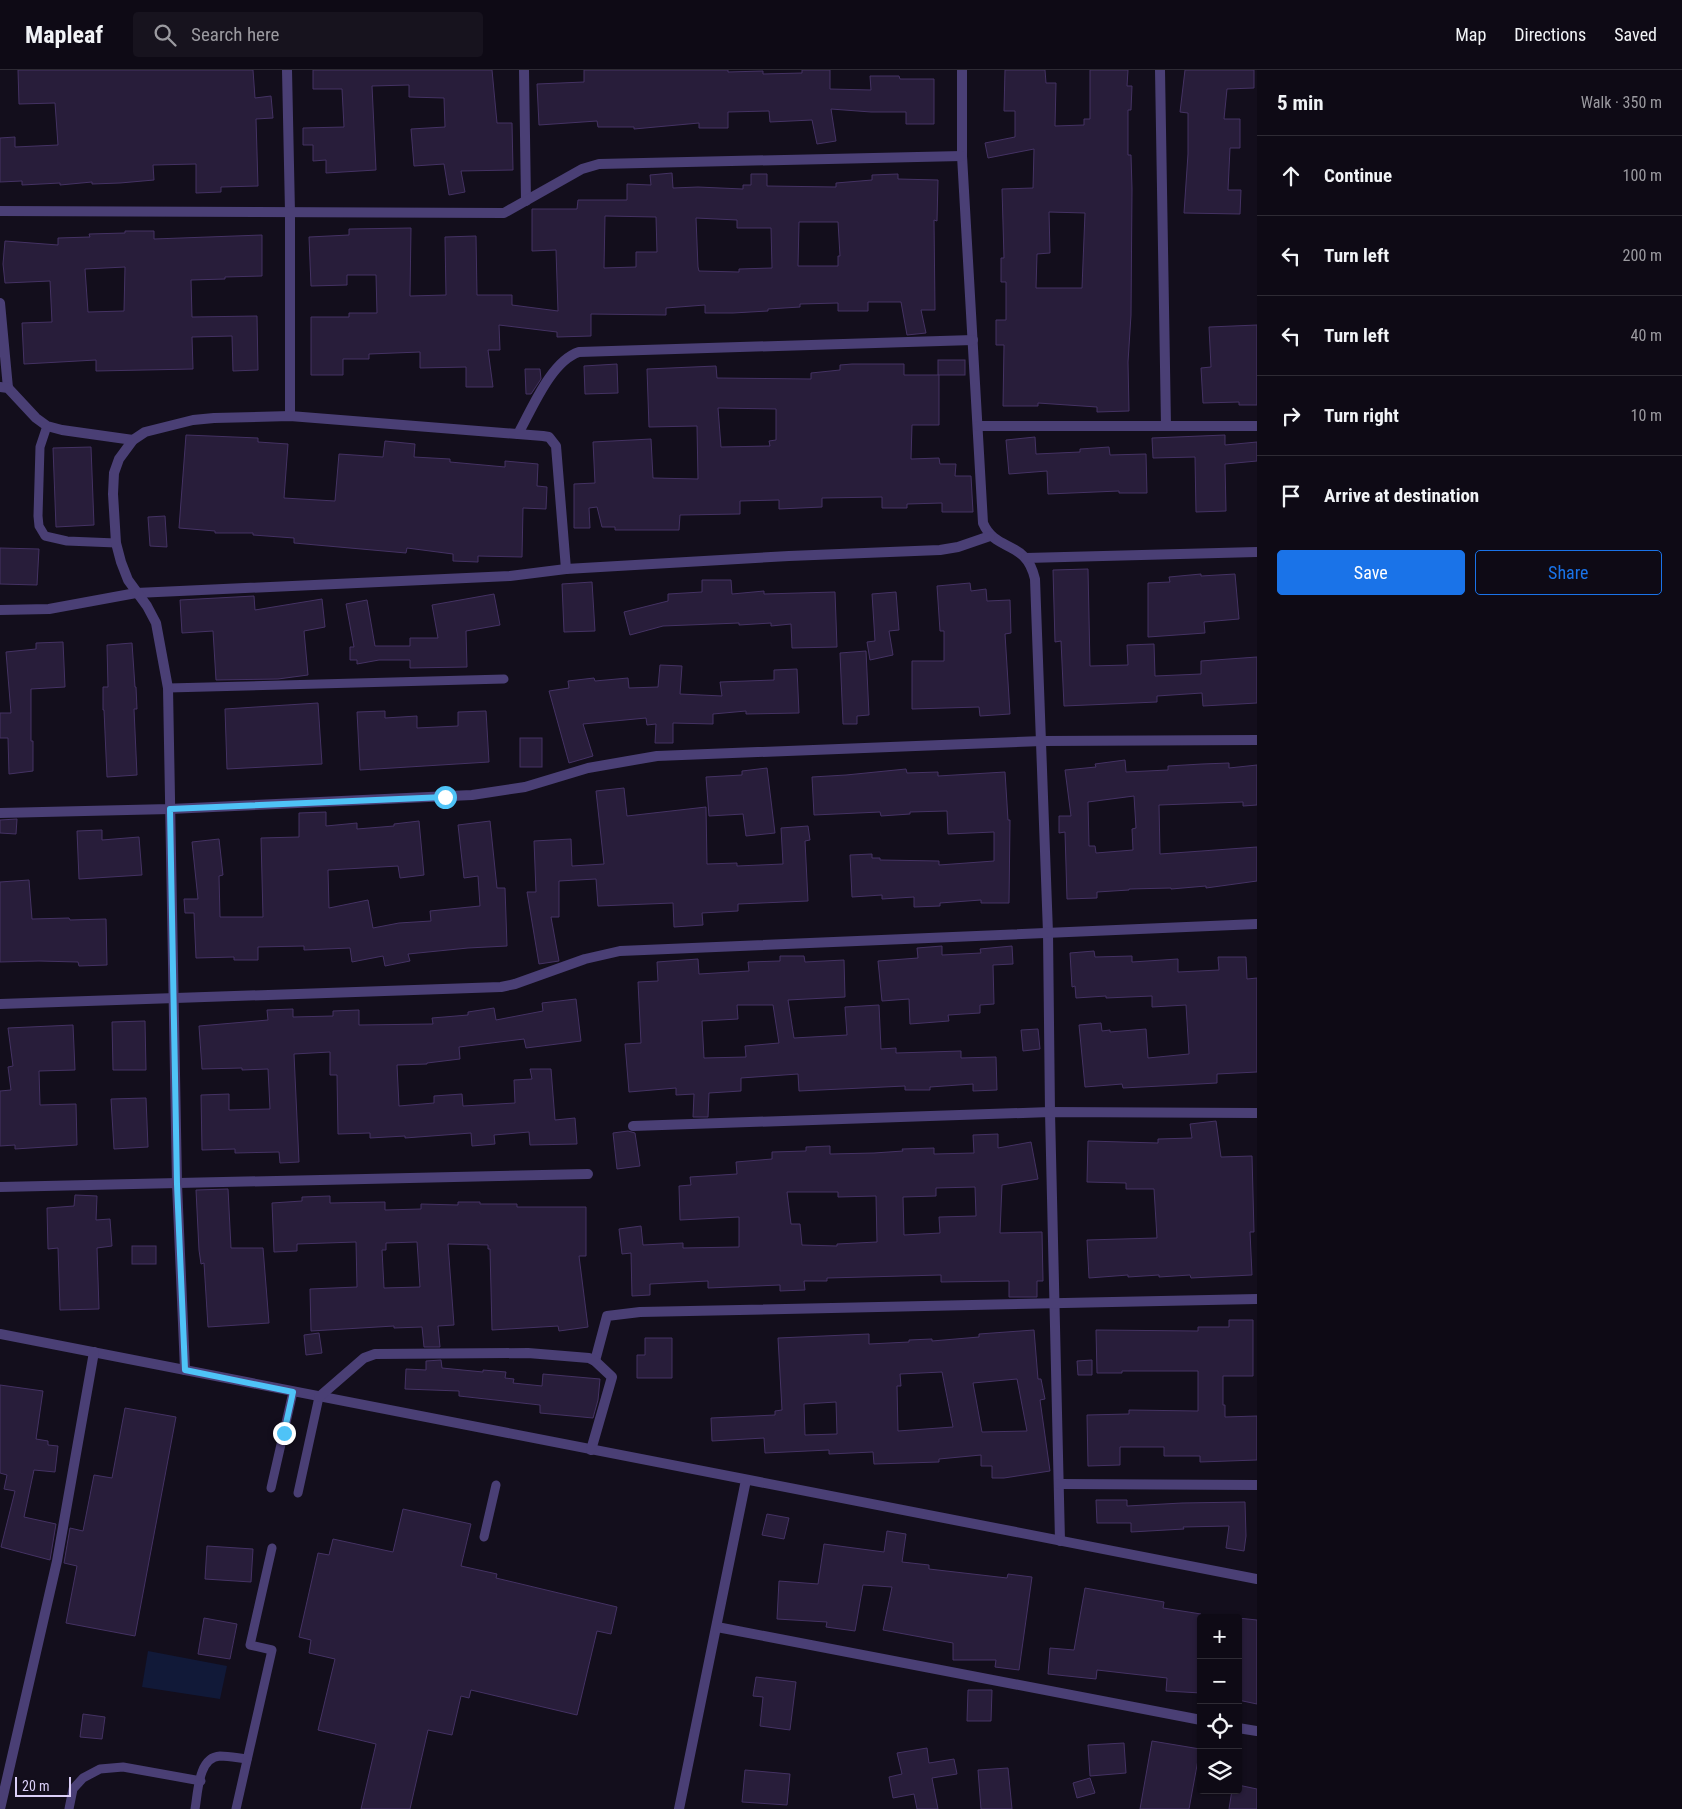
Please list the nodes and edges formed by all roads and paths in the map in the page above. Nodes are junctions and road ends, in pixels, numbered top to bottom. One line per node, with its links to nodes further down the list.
1 (287, 70): 8 (street)
2 (524, 70): 6 (street)
3 (962, 70): 5 (street)
4 (1160, 70): 15 (street)
5 (962, 156): 6 (street); 10 (street)
6 (526, 201): 8 (street)
7 (0, 211): 8 (street)
8 (290, 212): 12 (street)
9 (0, 303): 11 (street)
10 (973, 340): 14 (street); 17 (street)
11 (4, 387): 13 (street)
12 (290, 416): 17 (street); 18 (street)
13 (47, 426): 18 (street); 20 (lane)
14 (978, 426): 15 (street); 19 (street)
15 (1166, 426): 16 (street)
16 (1257, 426)
17 (518, 434): 23 (street)
18 (133, 440): 20 (street)
19 (990, 536): 22 (street); 23 (street)
20 (116, 543): 24 (street)
21 (1257, 552): 22 (street)
22 (1026, 558): 29 (street)
23 (566, 569): 24 (street)
24 (136, 592): 25 (street); 27 (street)
25 (0, 610)
26 (504, 679): 27 (lane)
27 (168, 688): 30 (street)
28 (1257, 740): 29 (street)
29 (1042, 741): 30 (street); 33 (street)
30 (170, 809): 31 (street); 34 (street)
31 (0, 813)
32 (1257, 924): 33 (street)
33 (1048, 933): 34 (street); 36 (street)
34 (174, 999): 35 (street); 40 (street)
35 (0, 1004)
36 (1050, 1112): 37 (street); 38 (street); 43 (street)
37 (1257, 1113)
38 (633, 1126)
39 (588, 1174): 40 (street)
40 (177, 1184): 41 (street); 47 (street)
41 (0, 1187)
42 (1257, 1299): 43 (street)
43 (1055, 1303): 46 (street); 52 (street)
44 (0, 1334): 45 (street)
45 (94, 1352): 47 (street); 67 (street)
46 (596, 1361): 49 (street); 50 (street)
47 (185, 1370): 48 (street)
48 (293, 1392): 49 (street); 55 (lane)
49 (319, 1397): 50 (street); 56 (lane)
50 (591, 1450): 51 (street)
51 (746, 1480): 58 (street); 61 (street)
52 (1059, 1484): 54 (street); 58 (street)
53 (496, 1485): 57 (lane)
54 (1257, 1485)
55 (272, 1488)
56 (298, 1493)
57 (484, 1537)
58 (1060, 1541): 60 (street)
59 (272, 1548): 65 (lane)
60 (1257, 1579)
61 (717, 1627): 62 (street); 71 (street)
62 (1197, 1719)
63 (1242, 1729): 64 (street)
64 (1257, 1731)
65 (247, 1759): 66 (lane); 70 (lane)
66 (200, 1781): 68 (lane); 69 (lane)
67 (1, 1803)
68 (69, 1809)
69 (196, 1809)
70 (236, 1809)
71 (679, 1809)

